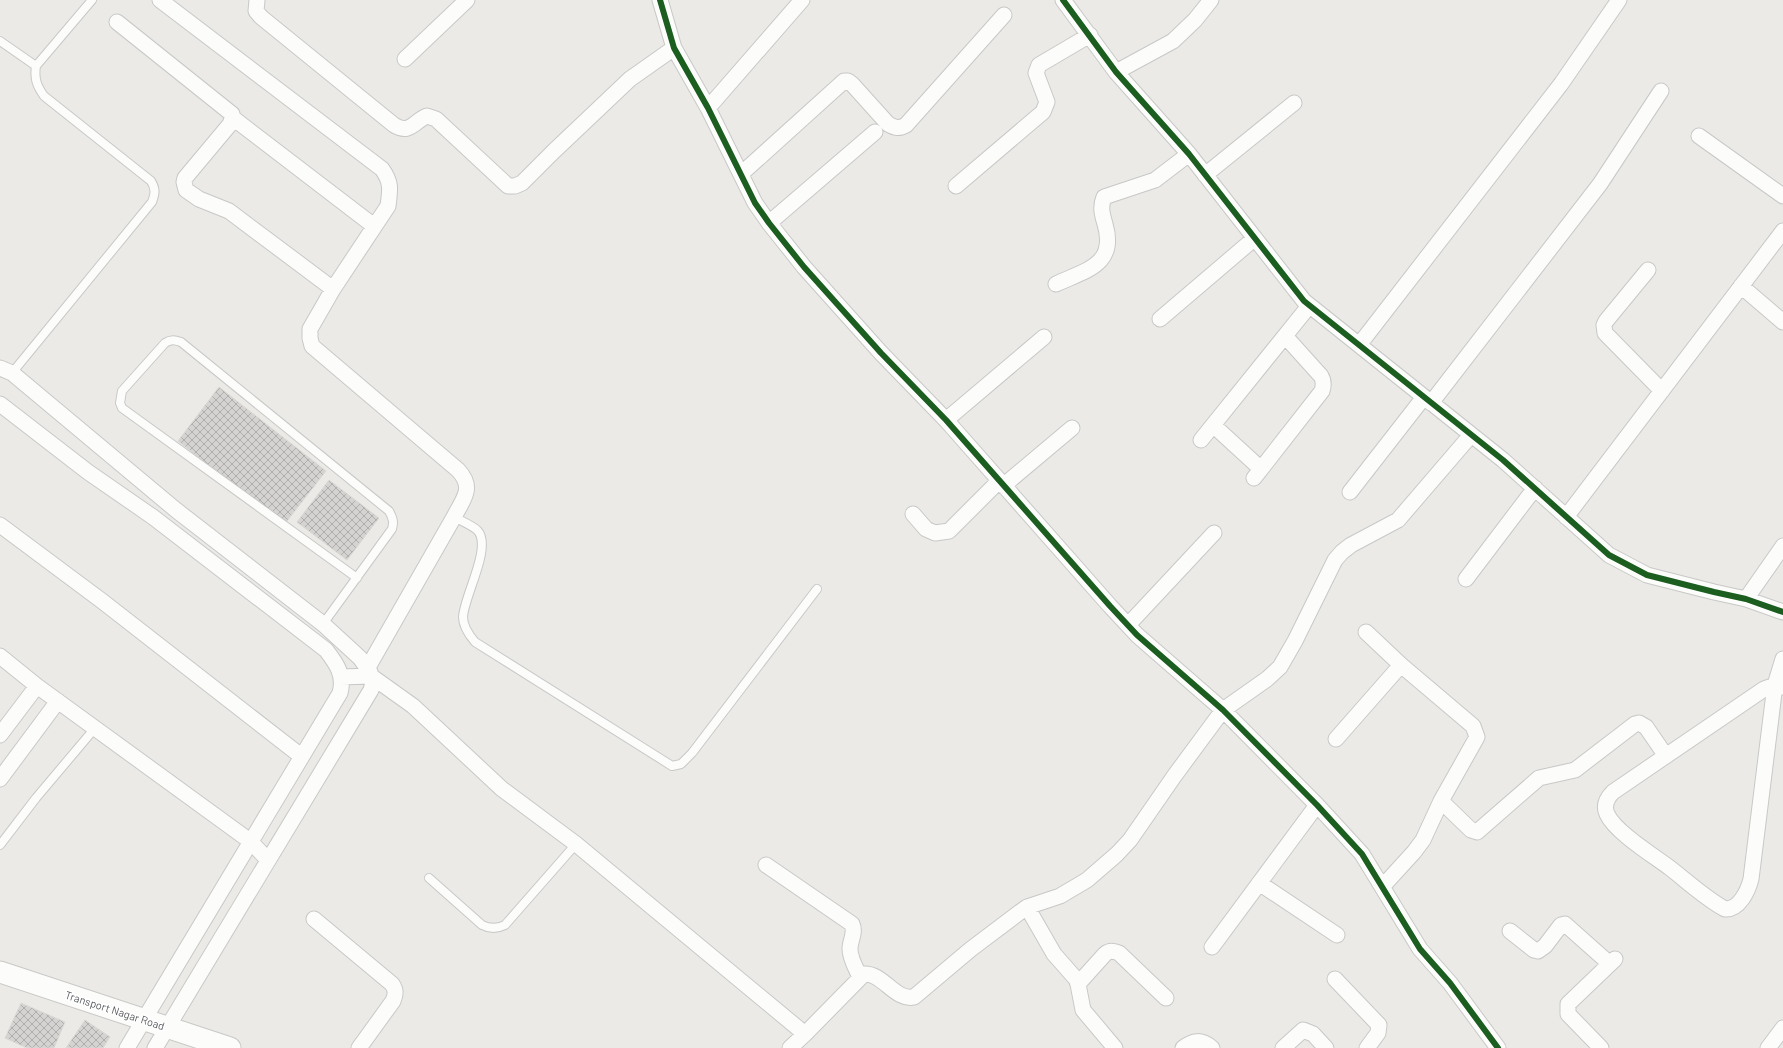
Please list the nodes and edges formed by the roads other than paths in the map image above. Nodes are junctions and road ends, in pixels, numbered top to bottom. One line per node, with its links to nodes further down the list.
1 (92, 0): 16 (lane)
2 (160, 0): 30 (street)
3 (257, 0): 14 (street)
4 (467, 0): 15 (street)
5 (660, 0): 14 (street)
6 (802, 0): 20 (street)
7 (1063, 0): 12 (street)
8 (1211, 0): 17 (street)
9 (1619, 0): 42 (street)
10 (1004, 14): 25 (street)
11 (117, 22): 21 (street)
12 (1090, 36): 17 (street); 27 (street)
13 (0, 41): 16 (lane)
14 (674, 48): 20 (street)
15 (406, 59)
16 (36, 66): 43 (lane)
17 (1116, 72): 24 (street)
18 (1661, 91): 45 (street)
19 (1294, 103): 26 (street)
20 (708, 108): 25 (street)
21 (233, 118): 30 (street); 36 (street)
22 (875, 132): 29 (street)
23 (1699, 136): 28 (street)
24 (1189, 154): 26 (street); 34 (street)
25 (741, 174): 29 (street)
26 (1205, 175): 32 (street)
27 (956, 186)
28 (1783, 196)
29 (769, 223): 47 (street)
30 (374, 226): 36 (street)
31 (1783, 231): 35 (street)
32 (1255, 238): 37 (street); 38 (street)
33 (1648, 270): 44 (street)
34 (1056, 284)
35 (1741, 286): 39 (street); 44 (street)
36 (333, 289): 58 (street)
37 (1309, 306): 40 (street); 42 (street)
38 (1160, 319)
39 (1783, 322)
40 (1285, 336): 48 (street); 48 (street)
41 (1044, 337): 47 (street)
42 (1359, 345): 45 (street)
43 (6, 370): 55 (street)
44 (1662, 391): 59 (street)
45 (1428, 400): 50 (street); 54 (street)
46 (0, 404): 57 (street)
47 (946, 420): 52 (street)
48 (1213, 426): 51 (street)
49 (1072, 428): 52 (street)
50 (1471, 435): 53 (street); 79 (street)
51 (1201, 440)
52 (1001, 484): 56 (street); 69 (street)
53 (1535, 488): 59 (street); 64 (street)
54 (1350, 492)
55 (164, 500): 57 (street); 68 (street)
56 (913, 514)
57 (153, 517): 75 (street)
58 (454, 517): 65 (lane); 74 (street)
59 (1566, 517): 66 (street)
60 (0, 525): 83 (street)
61 (1214, 533): 69 (street)
62 (1783, 546): 66 (street)
63 (357, 578): 63 (lane); 68 (lane)
64 (1466, 579)
65 (817, 589)
66 (1746, 599): 67 (street)
67 (1783, 612)
68 (322, 624): 74 (street)
69 (1128, 625): 79 (street)
70 (1366, 632): 73 (street)
71 (0, 656): 76 (street)
72 (1783, 659): 77 (street)
73 (1401, 665): 82 (street); 86 (street)
74 (369, 673): 75 (street); 89 (street); 91 (street)
75 (341, 677): 83 (street)
76 (37, 686): 78 (street); 81 (street)
77 (1779, 686): 84 (street); 84 (street)
78 (58, 701): 80 (street); 85 (street)
79 (1223, 710): 87 (street); 96 (street)
80 (95, 728): 88 (street); 90 (lane)
81 (0, 735)
82 (1336, 739)
83 (300, 756): 88 (street)
84 (1666, 756): 86 (street)
85 (0, 779)
86 (1441, 801): 95 (street)
87 (1317, 805): 94 (street); 95 (street)
88 (250, 841): 91 (street); 106 (street)
89 (576, 844): 93 (lane); 109 (street)
90 (0, 845)
91 (268, 860): 107 (street)
92 (766, 865): 102 (street)
93 (429, 878)
94 (1259, 883): 99 (street); 100 (street)
95 (1383, 886): 121 (street)
96 (1027, 907): 102 (street); 104 (street)
97 (314, 919): 113 (street)
98 (1510, 931): 122 (street)
99 (1336, 935)
100 (1212, 947)
101 (0, 972): 106 (street, Transport Nagar Road)
102 (860, 976): 109 (street)
103 (1335, 979): 120 (street)
104 (1078, 984): 105 (street); 115 (street)
105 (1166, 998)
106 (144, 1019): 107 (street, Transport Nagar Road); 110 (street)
107 (167, 1027): 111 (street); 112 (street, Transport Nagar Road)
108 (1783, 1028): 123 (street)
109 (805, 1034): 114 (street)
110 (126, 1048)
111 (155, 1048)
112 (230, 1048)
113 (359, 1048)
114 (790, 1048)
115 (1115, 1048)
116 (1183, 1048): 117 (street)
117 (1212, 1048)
118 (1283, 1048): 119 (street)
119 (1326, 1048)
120 (1367, 1048)
121 (1498, 1048)
122 (1601, 1048)
123 (1768, 1048)

